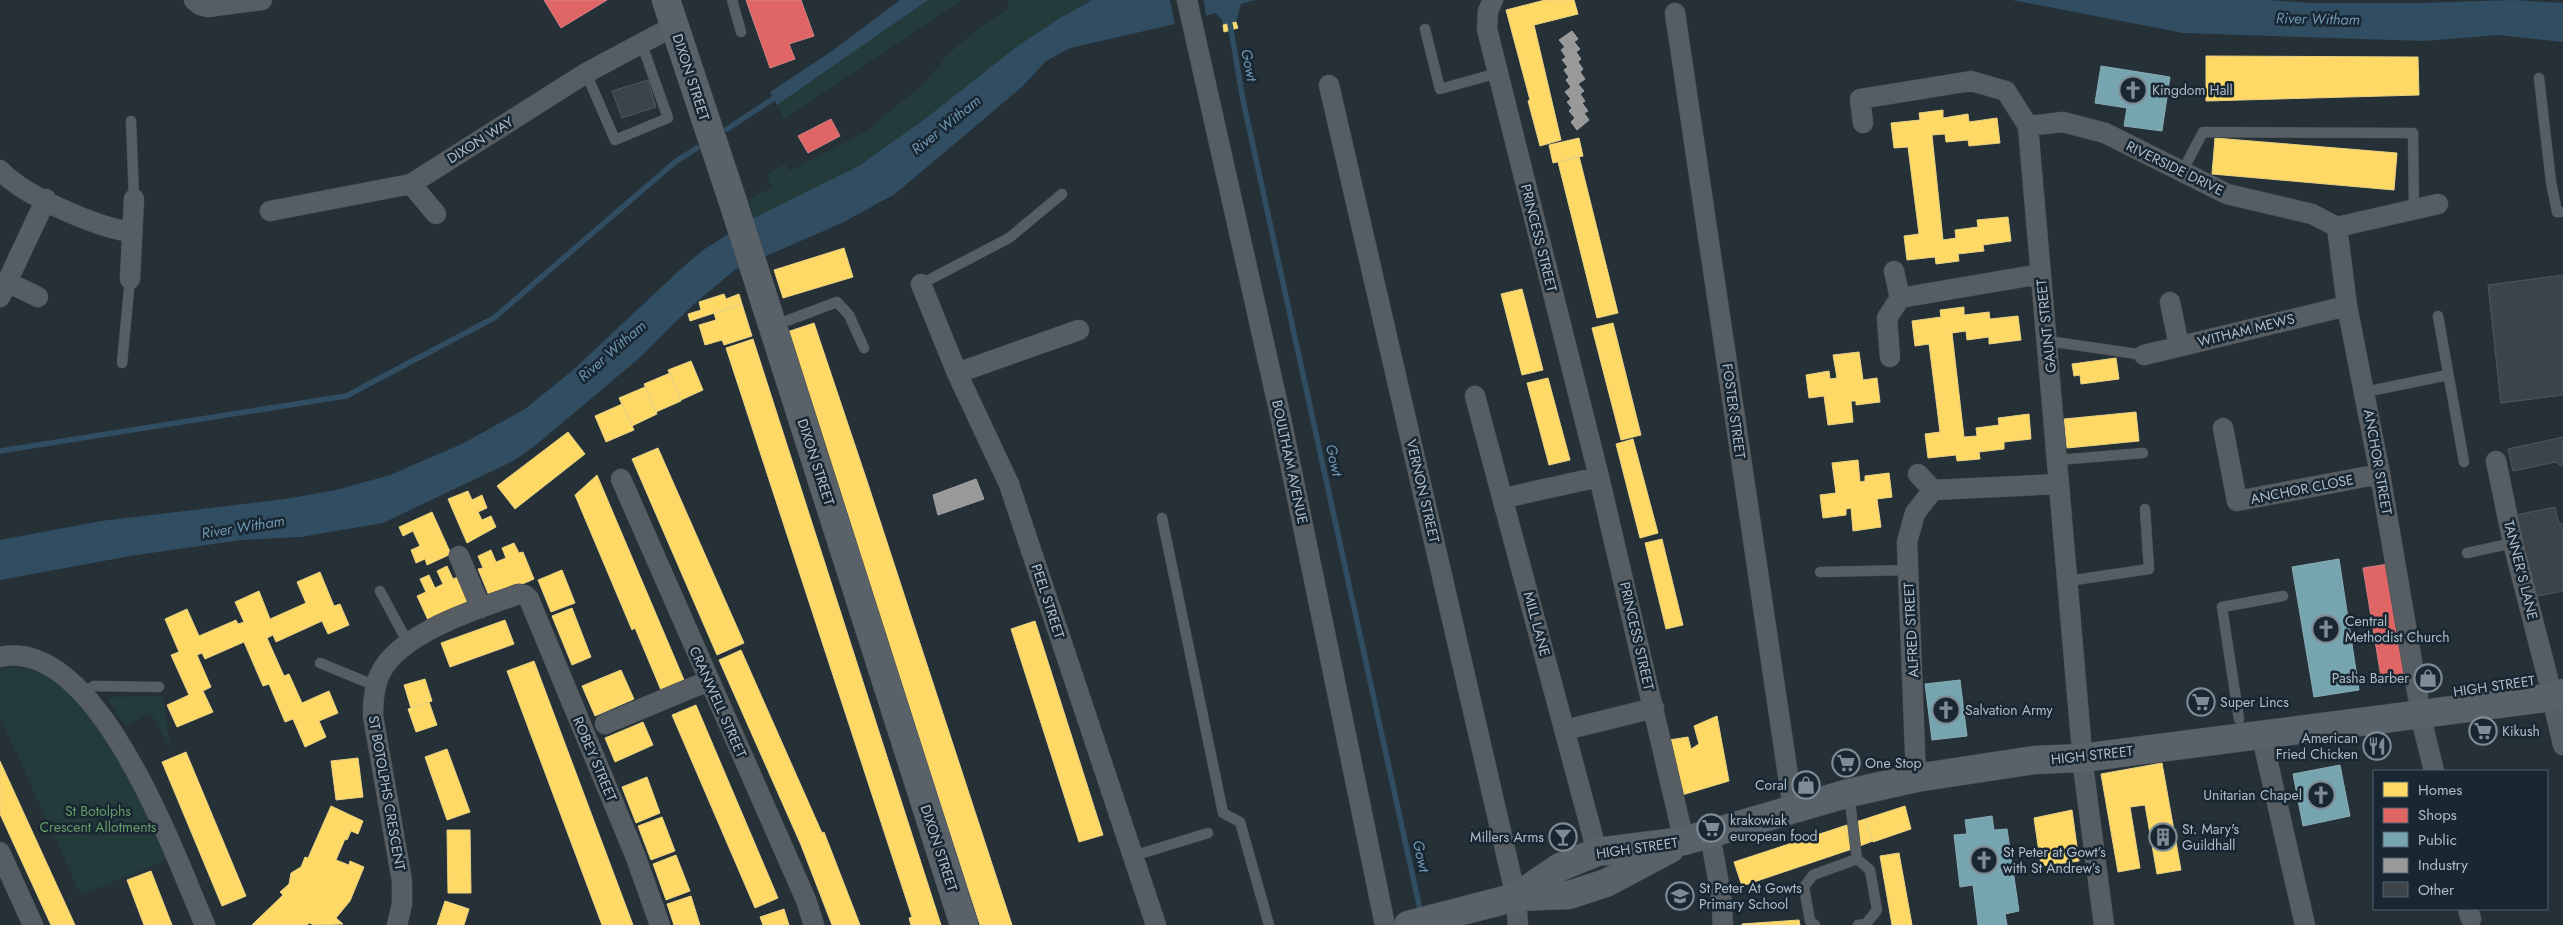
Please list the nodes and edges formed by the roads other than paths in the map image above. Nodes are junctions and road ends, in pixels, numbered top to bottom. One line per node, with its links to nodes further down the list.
1 (194, 0): 2 (street)
2 (262, 0)
3 (666, 0): 8 (street, DIXON STREET)
4 (732, 0): 10 (lane)
5 (1187, 0): 112 (street, BOULTHAM AVENUE)
6 (1493, 0): 13 (street, PRINCESS STREET)
7 (1675, 13): 96 (street, FOSTER STREET)
8 (674, 26): 11 (street, DIXON WAY); 42 (street, DIXON STREET)
9 (1425, 28): 13 (lane)
10 (741, 32)
11 (641, 42): 12 (street, DIXON WAY); 12 (lane)
12 (586, 73): 21 (street, DIXON WAY)
13 (1498, 73): 61 (street, PRINCESS STREET)
14 (2539, 78): 28 (lane)
15 (1329, 85): 103 (street, VERNON STREET)
16 (132, 121): 24 (lane)
17 (1863, 123): 18 (street, GAUNT STREET)
18 (2028, 126): 20 (street, RIVERSIDE DRIVE); 33 (street, GAUNT STREET)
19 (0, 170): 23 (street)
20 (2182, 172): 26 (lane); 30 (street, RIVERSIDE DRIVE)
21 (411, 184): 27 (street, DIXON WAY); 29 (street)
22 (1062, 194): 35 (lane)
23 (46, 199): 31 (street); 36 (street)
24 (134, 199): 31 (street)
25 (2438, 204): 26 (street)
26 (2414, 209): 30 (street)
27 (270, 211)
28 (2563, 212)
29 (436, 214)
30 (2337, 227): 40 (street, ANCHOR STREET)
31 (131, 232): 34 (street)
32 (1894, 272): 38 (street)
33 (2040, 274): 38 (street); 44 (street, GAUNT STREET)
34 (130, 279): 49 (lane)
35 (920, 284): 50 (street, PEEL STREET)
36 (3, 290): 37 (street)
37 (38, 298)
38 (1900, 298): 48 (street)
39 (2170, 302): 45 (street)
40 (2347, 306): 45 (street, WITHAM MEWS); 52 (street, ANCHOR STREET)
41 (2438, 316): 51 (lane)
42 (772, 326): 46 (lane); 109 (street, DIXON STREET)
43 (1079, 330): 50 (street)
44 (2048, 341): 47 (lane); 56 (street, GAUNT STREET)
45 (2179, 346): 47 (street, WITHAM MEWS)
46 (864, 348)
47 (2144, 355)
48 (1890, 357)
49 (122, 364)
50 (957, 373): 101 (street, PEEL STREET)
51 (2448, 375): 52 (lane); 58 (lane)
52 (2365, 392): 60 (street, ANCHOR STREET)
53 (1476, 396): 65 (street, MILL LANE)
54 (2223, 428): 60 (street, ANCHOR CLOSE)
55 (2143, 452): 56 (lane)
56 (2058, 460): 63 (street, GAUNT STREET)
57 (2496, 461): 68 (street, TANNER'S LANE)
58 (2464, 462)
59 (1918, 474): 64 (street)
60 (2380, 474): 86 (street, ANCHOR STREET)
61 (1599, 477): 65 (street); 87 (street, PRINCESS STREET)
62 (621, 479): 81 (street, CRANWELL STREET)
63 (2059, 484): 64 (street); 73 (street, GAUNT STREET)
64 (1933, 490): 71 (street, ALFRED STREET)
65 (1504, 498): 90 (street, MILL LANE)
66 (2145, 509): 73 (lane)
67 (1162, 518): 111 (lane)
68 (2513, 543): 69 (lane); 84 (street, TANNER'S LANE)
69 (2467, 553)
70 (459, 556): 77 (street)
71 (1908, 570): 72 (lane); 94 (street, ALFRED STREET)
72 (1820, 572)
73 (2068, 581): 92 (street, GAUNT STREET)
74 (380, 592): 78 (lane)
75 (525, 595): 77 (street, ST BOTOLPHS CRESCENT); 107 (street, ROBEY STREET)
76 (2283, 596): 89 (lane)
77 (481, 608): 78 (street, ST BOTOLPHS CRESCENT)
78 (408, 643): 82 (street, ST BOTOLPHS CRESCENT)
79 (0, 657): 85 (street)
80 (320, 663): 82 (lane)
81 (708, 681): 88 (street); 108 (street, CRANWELL STREET)
82 (376, 686): 106 (street, ST BOTOLPHS CRESCENT)
83 (159, 687): 85 (lane)
84 (2557, 687): 86 (street, HIGH STREET); 91 (street, TANNER'S LANE)
85 (82, 693): 105 (street)
86 (2419, 706): 89 (street, HIGH STREET); 93 (street, ANCHOR STREET)
87 (1654, 708): 90 (street, PRINCESS STREET); 98 (street, PRINCESS STREET)
88 (606, 724)
89 (2250, 726): 92 (street, HIGH STREET); 119 (street)
90 (1565, 730): 100 (street, MILL LANE)
91 (2563, 745)
92 (2081, 749): 94 (street, HIGH STREET); 118 (street, GAUNT STREET)
93 (2434, 770)
94 (1916, 778): 95 (street, HIGH STREET)
95 (1849, 793): 96 (street, HIGH STREET); 102 (lane)
96 (1793, 809): 98 (street, HIGH STREET)
97 (1208, 833): 101 (lane)
98 (1697, 837): 100 (street, HIGH STREET); 103 (street, HIGH STREET); 115 (street, PRINCESS STREET)
99 (0, 852): 104 (street)
100 (1597, 852): 103 (street, HIGH STREET)
101 (1133, 856): 110 (street, PEEL STREET)
102 (1857, 859): 116 (lane); 117 (lane)
103 (1516, 898): 113 (street); 114 (street, VERNON STREET)
104 (33, 925)
105 (205, 925)
106 (396, 925)
107 (660, 925)
108 (814, 925)
109 (964, 925)
110 (1156, 925)
111 (1269, 925)
112 (1385, 925)
113 (1408, 925)
114 (1518, 925)
115 (1723, 925)
116 (1815, 925)
117 (1858, 925)
118 (2104, 925)
119 (2305, 925)

